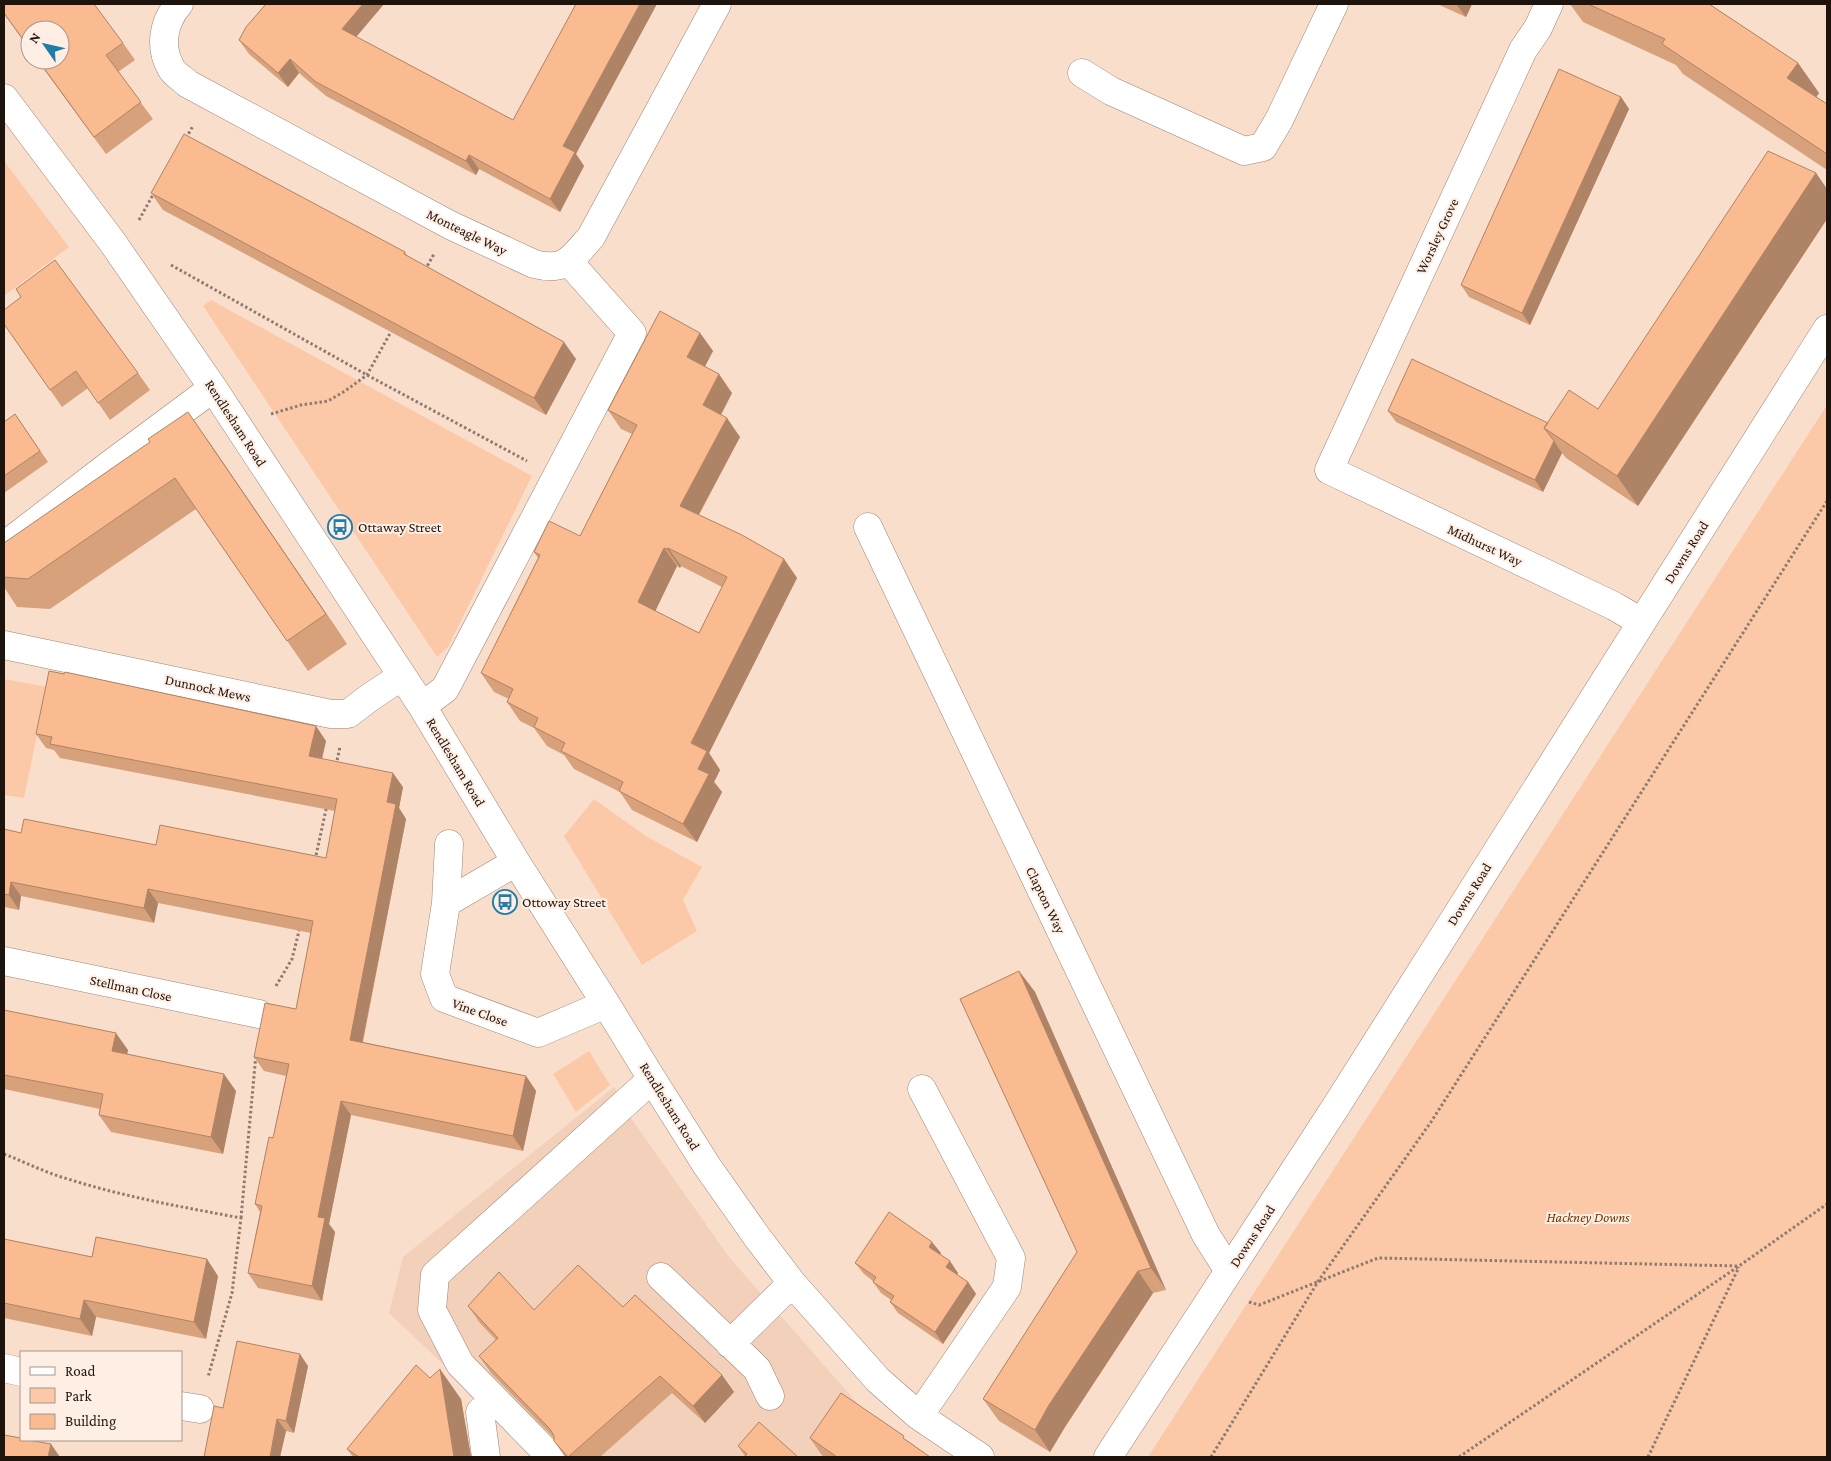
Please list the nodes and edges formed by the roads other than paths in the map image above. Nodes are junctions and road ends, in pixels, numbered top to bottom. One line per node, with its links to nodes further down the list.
1 (179, 4): 7 (street, Monteagle Way)
2 (716, 4): 7 (street)
3 (1334, 4): 5 (street)
4 (1549, 4): 10 (street, Worsley Grove)
5 (1082, 73)
6 (4, 98): 9 (street, Rendlesham Road)
7 (569, 262): 16 (street)
8 (1827, 329): 13 (street, Downs Road)
9 (214, 388): 12 (street); 15 (street, Rendlesham Road)
10 (1329, 470): 13 (street, Midhurst Way)
11 (868, 527): 26 (street, Clapton Way)
12 (4, 546)
13 (1641, 622): 26 (street, Downs Road)
14 (4, 645): 15 (street, Dunnock Mews)
15 (402, 676): 16 (street, Rendlesham Road)
16 (422, 706): 18 (street, Rendlesham Road)
17 (449, 844): 19 (street, Vine Close)
18 (516, 862): 19 (street); 21 (street, Rendlesham Road)
19 (446, 903): 21 (street, Vine Close)
20 (4, 961): 22 (street, Stellman Close)
21 (606, 1004): 23 (street, Rendlesham Road)
22 (259, 1014)
23 (652, 1079): 27 (street, Rendlesham Road); 35 (street)
24 (922, 1089): 33 (street)
25 (661, 1277): 28 (street)
26 (1225, 1278): 37 (street, Downs Road)
27 (792, 1283): 28 (street); 33 (street, Rendlesham Road)
28 (730, 1344): 31 (street)
29 (4, 1368): 30 (street)
30 (20, 1372)
31 (770, 1396)
32 (480, 1412): 34 (street)
33 (919, 1416): 36 (street, Rendlesham Road)
34 (486, 1457)
35 (551, 1457)
36 (980, 1457)
37 (1108, 1457)

